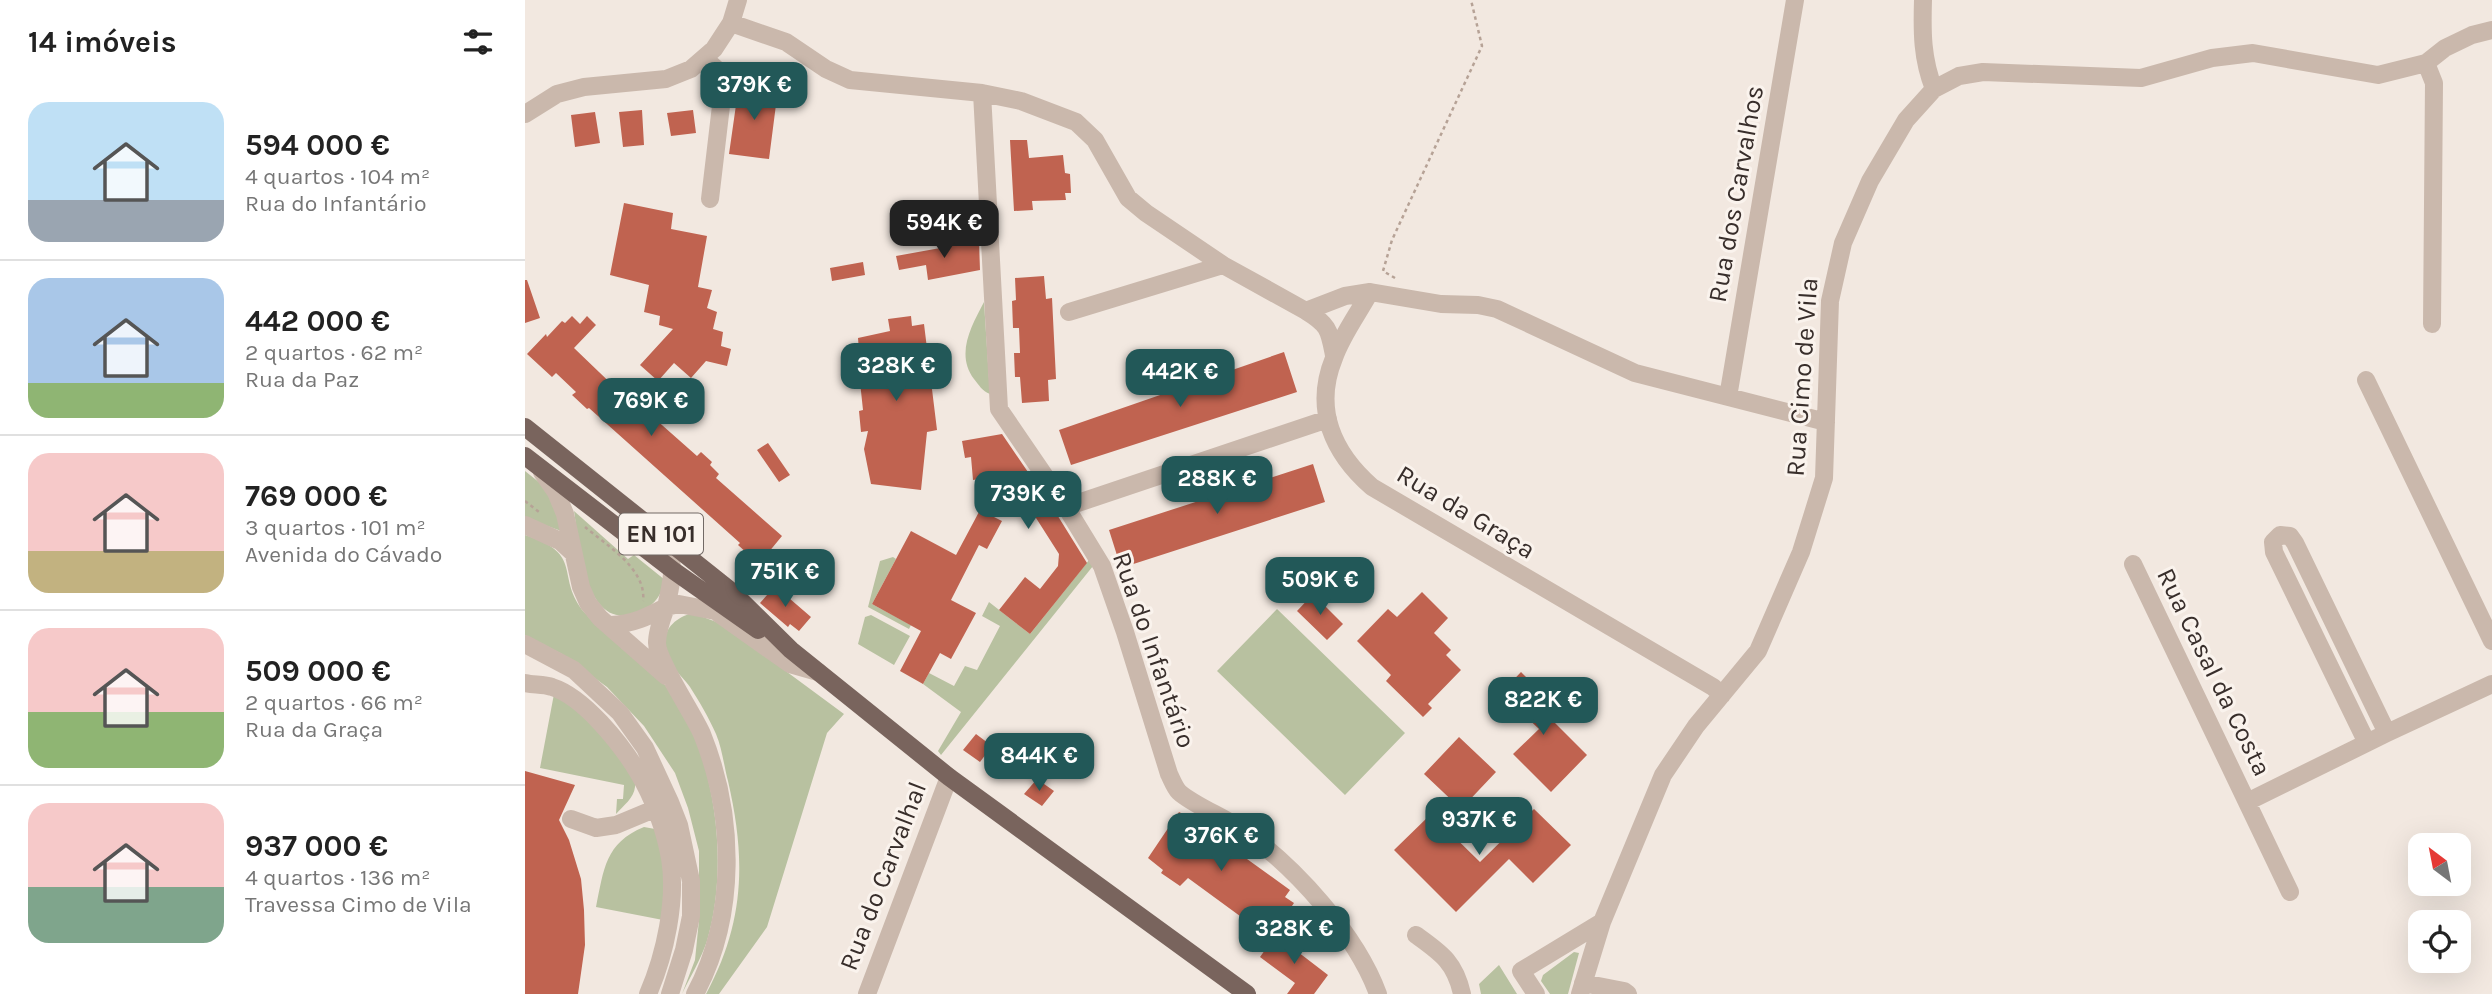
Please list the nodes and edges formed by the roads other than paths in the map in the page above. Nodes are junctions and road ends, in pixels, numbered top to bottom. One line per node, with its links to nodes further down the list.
1 (738, 0): 4 (street)
2 (1795, 0): 19 (street, Rua dos Carvalhos)
3 (1923, 0): 8 (street)
4 (731, 23): 6 (street); 9 (street)
5 (2492, 30): 7 (street, Rua Cimo de Vila)
6 (704, 58): 10 (street); 11 (street)
7 (2426, 63): 8 (street, Rua Cimo de Vila); 16 (street)
8 (1934, 89): 21 (street, Rua Cimo de Vila)
9 (982, 93): 12 (street); 24 (street, Rua do Infantário)
10 (525, 114)
11 (710, 199)
12 (1223, 265): 14 (street); 15 (street)
13 (1370, 292): 14 (street); 17 (street, Rua da Graça); 19 (street)
14 (1306, 311): 17 (street)
15 (1069, 312)
16 (2432, 324)
17 (1334, 355): 20 (street, Rua da Graça)
18 (2366, 380): 32 (street)
19 (1728, 397): 21 (street)
20 (1328, 419): 24 (street); 41 (street, Rua da Graça)
21 (1826, 422): 41 (street, Rua Cimo de Vila)
22 (525, 427): 26 (main road, EN 101)
23 (531, 460): 27 (street); 29 (main road, EN 101)
24 (1066, 507): 57 (street, Rua do Infantário)
25 (525, 525): 27 (street)
26 (664, 537): 29 (street); 34 (main road, EN 101)
27 (573, 553): 31 (street)
28 (2133, 564): 45 (street, Rua Casal da Costa)
29 (674, 571): 30 (street); 34 (main road, EN 101)
30 (666, 607): 31 (street); 37 (street); 40 (street)
31 (611, 625): 40 (street)
32 (2492, 641)
33 (525, 644): 36 (street)
34 (790, 650): 37 (main road, EN 101)
35 (525, 651): 36 (street)
36 (550, 656): 46 (street)
37 (818, 672): 44 (main road, EN 101)
38 (525, 684): 46 (street)
39 (2492, 684): 42 (street)
40 (677, 686): 54 (street)
41 (1722, 695): 49 (street, Rua Cimo de Vila)
42 (2387, 733): 43 (street); 43 (street)
43 (2367, 743): 45 (street)
44 (949, 777): 55 (street, Rua do Carvalhal); 56 (main road, EN 101)
45 (2247, 802): 48 (street, Rua Casal da Costa)
46 (663, 805): 47 (street); 52 (street); 53 (street)
47 (571, 819)
48 (2290, 892)
49 (1601, 922): 51 (street, Rua Cimo de Vila); 59 (street)
50 (1416, 935): 58 (street)
51 (1582, 988): 60 (street)
52 (648, 994)
53 (670, 994)
54 (695, 994)
55 (867, 994)
56 (1247, 994)
57 (1378, 994)
58 (1462, 994)
59 (1536, 994)
60 (1628, 994)

